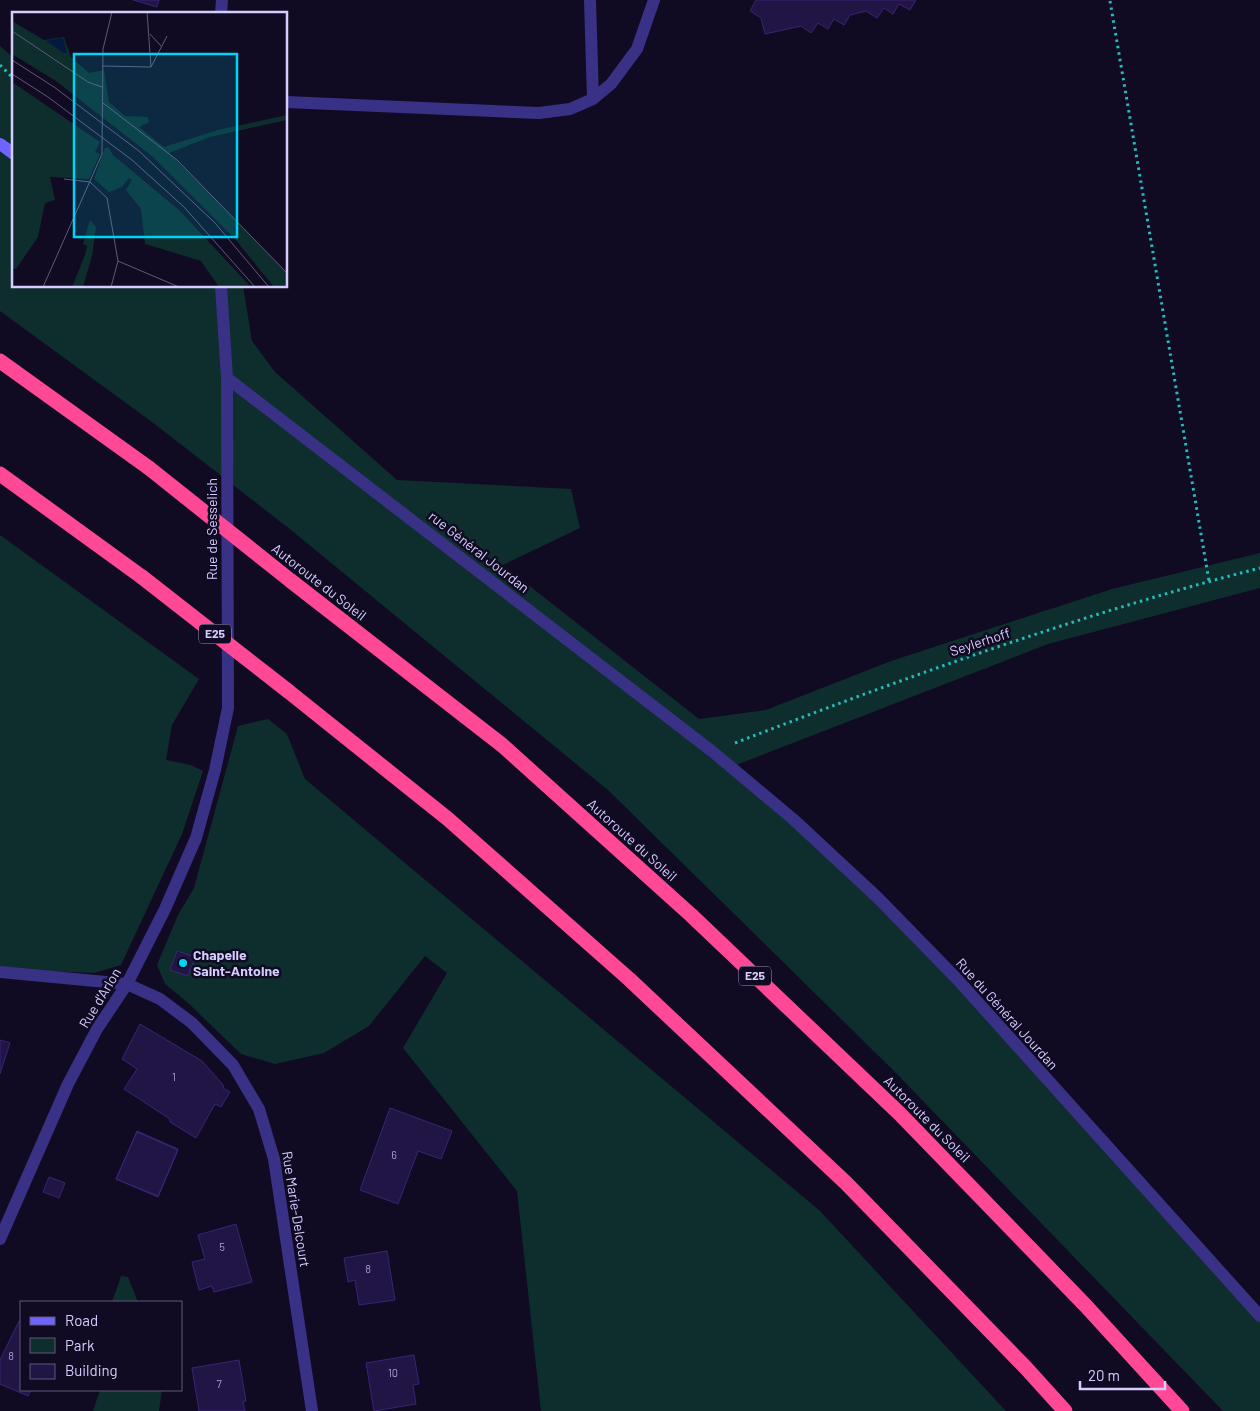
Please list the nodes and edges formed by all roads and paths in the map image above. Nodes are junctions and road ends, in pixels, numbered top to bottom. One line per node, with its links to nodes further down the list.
1 (590, 0): 6 (street)
2 (654, 0): 6 (street)
3 (1110, 0): 15 (path)
4 (0, 65): 5 (path)
5 (12, 77)
6 (593, 99): 7 (street)
7 (288, 102)
8 (0, 144): 9 (main road)
9 (12, 153)
10 (220, 288): 12 (street, Rue de Sesselich)
11 (0, 361): 24 (highway, Autoroute du Soleil / E25, bridge)
12 (227, 378): 16 (street, rue Général Jourdan); 17 (street, Rue de Sesselich)
13 (0, 474): 23 (highway, E25, bridge)
14 (1260, 568): 15 (path, Seylerhoff)
15 (1209, 581): 16 (path, Seylerhoff)
16 (713, 752): 21 (street, Rue du Général Jourdan)
17 (215, 770): 19 (street, Rue d'Arlon)
18 (0, 972): 19 (street, Rue Marie-Delcourt)
19 (127, 984): 20 (street, Rue d'Arlon); 22 (street, Rue Marie-Delcourt)
20 (0, 1239)
21 (1260, 1316)
22 (312, 1411)
23 (1065, 1411)
24 (1182, 1411)

